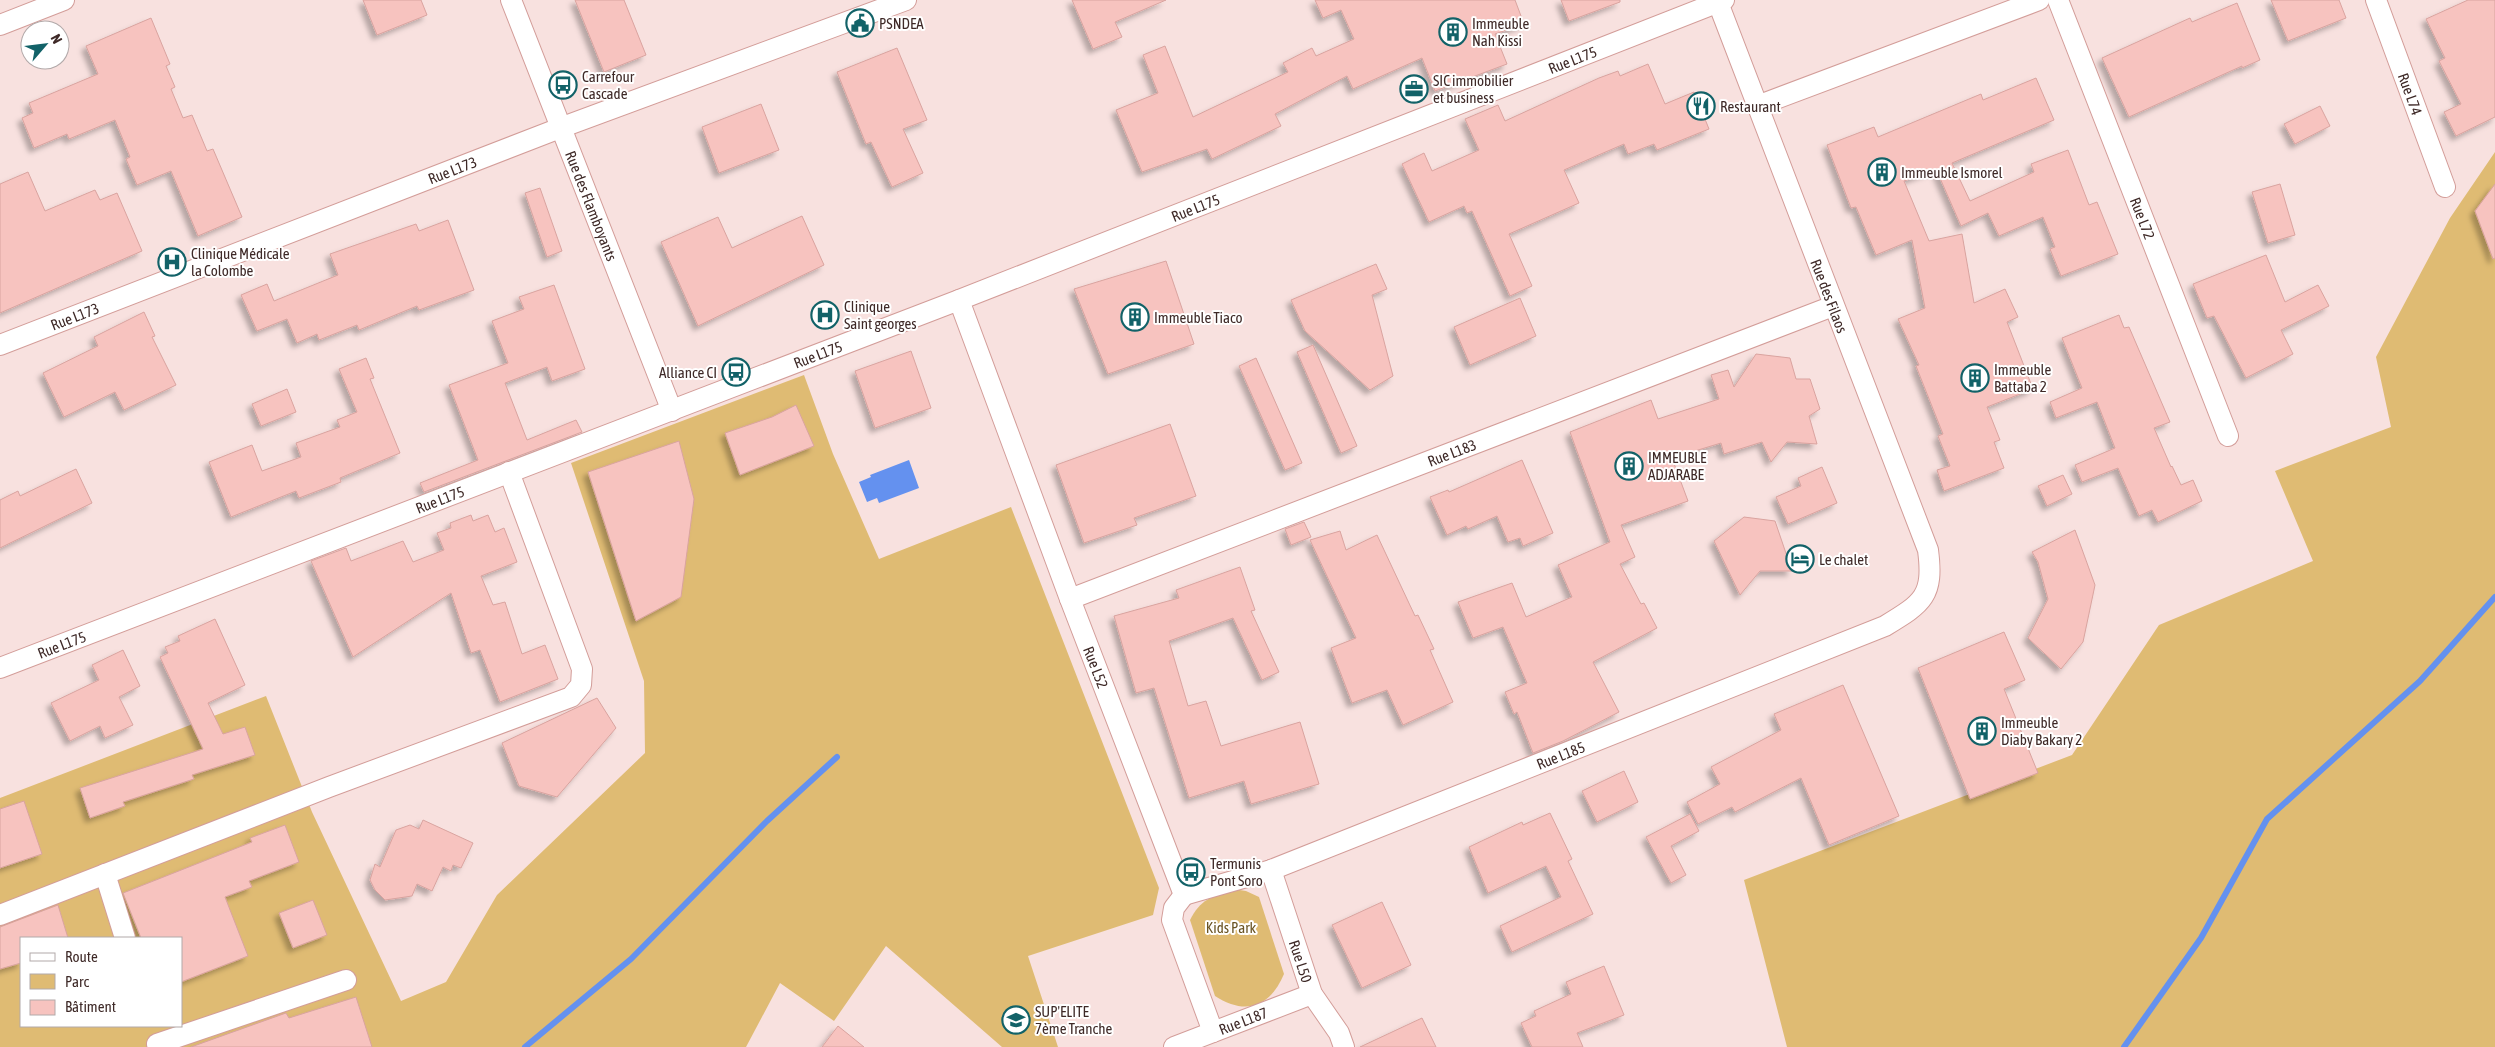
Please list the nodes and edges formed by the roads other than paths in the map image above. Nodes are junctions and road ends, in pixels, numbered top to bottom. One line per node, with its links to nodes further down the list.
1 (64, 0): 8 (street)
2 (511, 0): 10 (street, Rue des Flamboyants)
3 (906, 0): 10 (street, Rue L173)
4 (2039, 0): 9 (street)
5 (2058, 0): 16 (street, Rue L72)
6 (2376, 0): 11 (street, Rue L74)
7 (1719, 1): 9 (street, Rue des Filaos); 12 (street, Rue L175)
8 (0, 25)
9 (1757, 106): 13 (street, Rue des Filaos)
10 (560, 128): 14 (street, Rue L173); 15 (street, Rue des Flamboyants)
11 (2445, 187)
12 (959, 300): 15 (street, Rue L175); 19 (street, Rue L52)
13 (1833, 306): 18 (street, Rue des Filaos); 19 (street, Rue L183)
14 (0, 345)
15 (672, 411): 17 (street, Rue L175)
16 (2228, 436)
17 (509, 472): 20 (street, Rue L175); 22 (street)
18 (1927, 593): 21 (street, Rue L185)
19 (1070, 599): 23 (street, Rue L52)
20 (0, 668)
21 (1271, 870): 23 (street, Rue L185); 27 (street, Rue L50)
22 (106, 874): 24 (street); 25 (street)
23 (1184, 895): 28 (street)
24 (0, 915)
25 (125, 937)
26 (346, 980): 29 (street)
27 (1312, 994): 28 (street, Rue L187); 31 (street, Rue L50)
28 (1213, 1032): 30 (street, Rue L187)
29 (156, 1039)
30 (1174, 1047)
31 (1344, 1047)

